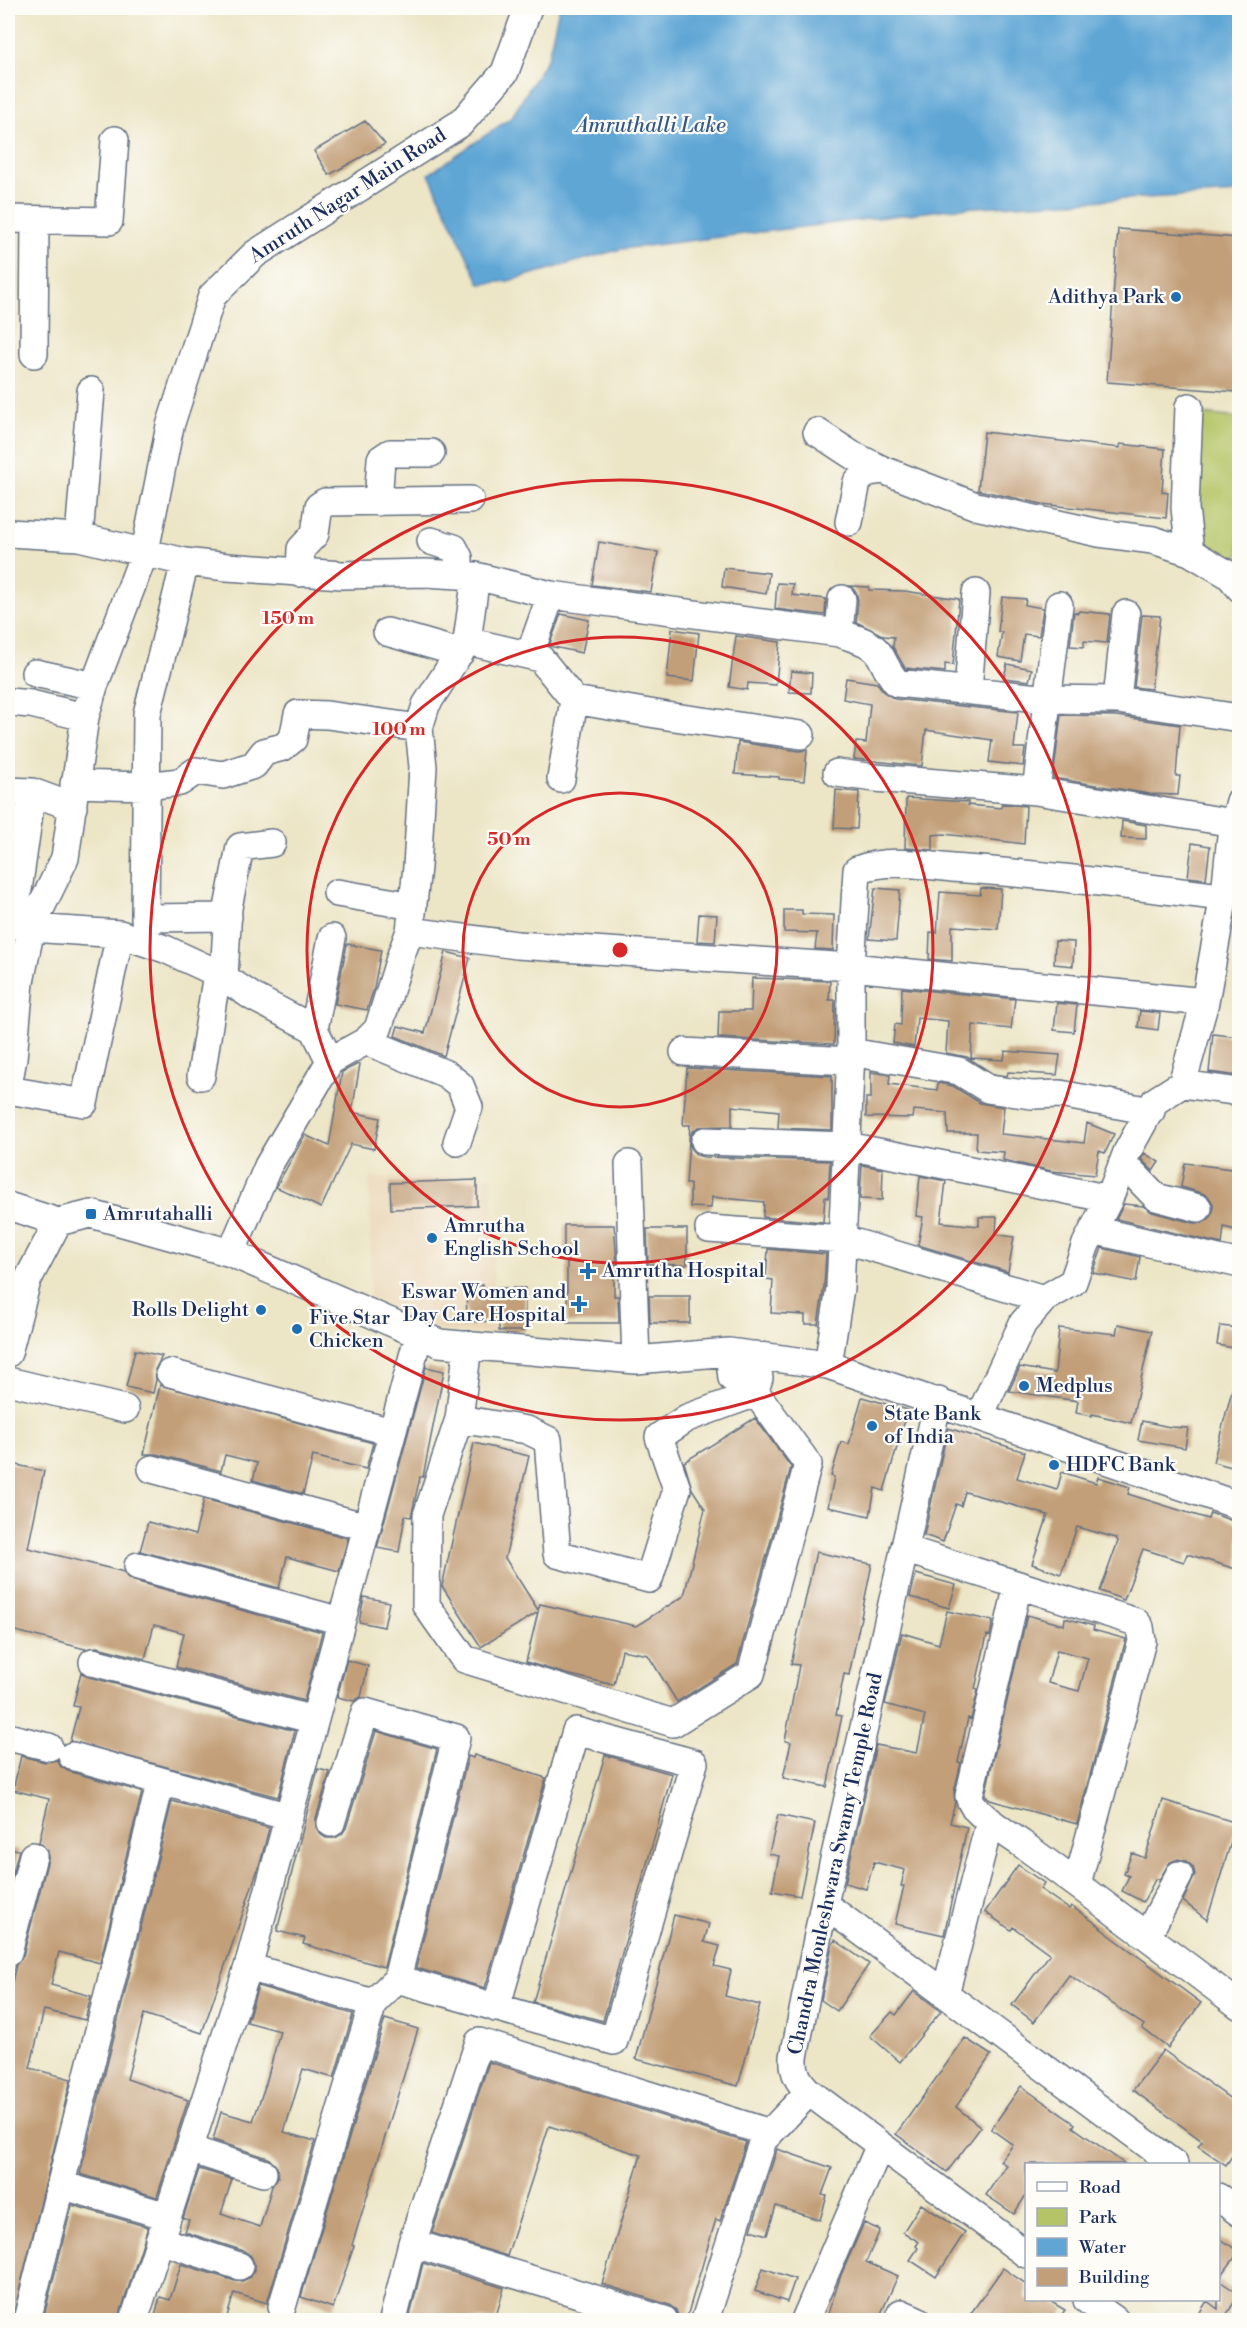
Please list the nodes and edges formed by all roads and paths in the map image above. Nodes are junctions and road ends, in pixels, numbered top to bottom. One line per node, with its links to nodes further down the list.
1 (528, 8): 17 (street, Amruth Nagar Main Road)
2 (115, 140): 4 (street)
3 (8, 219): 4 (street)
4 (35, 220): 5 (street)
5 (34, 354)
6 (91, 391): 15 (street)
7 (1189, 407): 18 (street)
8 (817, 432): 10 (street)
9 (431, 453): 12 (street)
10 (883, 470): 13 (street); 18 (street)
11 (470, 500): 12 (street)
12 (378, 502): 20 (street)
13 (849, 522)
14 (8, 533): 15 (street)
15 (79, 537): 17 (street)
16 (431, 541): 21 (street)
17 (145, 551): 19 (street); 33 (street, Amruth Nagar Main Road)
18 (1190, 552): 22 (street)
19 (185, 562): 20 (street); 45 (street)
20 (300, 573): 21 (street)
21 (467, 575): 24 (street); 30 (street)
22 (1239, 588)
23 (976, 593): 34 (street)
24 (551, 595): 29 (street); 31 (street)
25 (842, 599): 29 (street)
26 (1059, 605): 35 (street)
27 (1126, 614): 37 (street)
28 (387, 633): 30 (street)
29 (839, 633): 34 (street)
30 (464, 647): 31 (street); 41 (street)
31 (530, 654): 36 (street)
32 (35, 673): 33 (street)
33 (94, 686): 39 (street, Amruth Nagar Main Road)
34 (969, 690): 35 (street)
35 (1048, 699): 37 (street); 47 (street)
36 (574, 700): 42 (street); 44 (street)
37 (1117, 700): 40 (street)
38 (8, 702): 39 (street)
39 (85, 717): 48 (street, Amruth Nagar Main Road)
40 (1239, 718)
41 (419, 729): 45 (street); 54 (street)
42 (801, 735)
43 (837, 773): 47 (street)
44 (561, 779)
45 (145, 786): 48 (street); 56 (street)
46 (20, 791): 48 (street); 55 (street)
47 (1036, 791): 49 (street)
48 (73, 796): 55 (street, Amruth Nagar Main Road)
49 (1236, 824): 52 (street)
50 (272, 843): 53 (street)
51 (338, 893): 54 (street)
52 (1222, 897): 58 (street); 60 (street)
53 (228, 917): 56 (street); 61 (street)
54 (412, 918): 60 (street); 64 (street)
55 (17, 925): 57 (street); 70 (street, Amruth Nagar Main Road)
56 (146, 930): 57 (street); 61 (street)
57 (120, 934): 71 (street)
58 (1228, 937): 62 (street)
59 (332, 938): 63 (street)
60 (851, 967): 62 (street); 66 (street)
61 (221, 975): 63 (street); 68 (street)
62 (1205, 1002): 69 (street)
63 (314, 1029): 67 (street)
64 (366, 1041): 67 (street); 75 (street)
65 (684, 1052): 66 (street)
66 (850, 1057): 73 (street); 76 (street)
67 (330, 1061): 86 (street)
68 (201, 1076)
69 (1182, 1084): 72 (street); 73 (street)
70 (8, 1086)
71 (8, 1090)
72 (1239, 1092)
73 (1150, 1111): 78 (street)
74 (705, 1141): 76 (street)
75 (457, 1142)
76 (847, 1146): 79 (street); 85 (street)
77 (629, 1164): 94 (street)
78 (1121, 1168): 79 (street); 81 (street)
79 (1109, 1199): 84 (street)
80 (8, 1206): 82 (street)
81 (1198, 1208)
82 (58, 1222): 86 (street); 92 (street)
83 (709, 1229): 85 (street)
84 (1093, 1230): 87 (street); 88 (street)
85 (843, 1239): 88 (street); 95 (street)
86 (231, 1253): 89 (street)
87 (1239, 1264)
88 (1044, 1299): 101 (street)
89 (419, 1334): 90 (street); 103 (street)
90 (468, 1346): 94 (street); 102 (street)
91 (729, 1352): 93 (street); 94 (street); 98 (street)
92 (8, 1353)
93 (755, 1355): 95 (street); 98 (street)
94 (636, 1360)
95 (828, 1365): 99 (street)
96 (170, 1373): 103 (street)
97 (8, 1381): 100 (street)
98 (755, 1391): 102 (street); 102 (street)
99 (938, 1401): 101 (street); 107 (street, Chandra Mouleshwara Swamy Temple Road)
100 (125, 1409)
101 (980, 1415): 105 (street)
102 (459, 1419)
103 (392, 1432): 106 (street)
104 (152, 1469): 106 (street)
105 (1239, 1506)
106 (367, 1527): 110 (street)
107 (904, 1549): 109 (street); 121 (street, Chandra Mouleshwara Swamy Temple Road)
108 (138, 1566): 110 (street)
109 (1018, 1585): 116 (street); 120 (street)
110 (341, 1622): 112 (street)
111 (93, 1662): 112 (street)
112 (314, 1720): 115 (street)
113 (8, 1737): 114 (street)
114 (161, 1781): 115 (street); 136 (street)
115 (289, 1817): 124 (street)
116 (990, 1821): 120 (street); 126 (street)
117 (331, 1823): 125 (street)
118 (33, 1856): 123 (street)
119 (1179, 1875): 122 (street)
120 (1077, 1884): 122 (street)
121 (824, 1904): 126 (street); 130 (street, Chandra Mouleshwara Swamy Temple Road)
122 (1147, 1936): 128 (street)
123 (8, 1952)
124 (248, 1967): 127 (street); 133 (street)
125 (397, 1979): 127 (street); 129 (street)
126 (945, 1994): 134 (street)
127 (373, 2003): 144 (street)
128 (1239, 2006)
129 (496, 2008): 129 (street)
130 (809, 2092): 131 (street); 132 (street, Chandra Mouleshwara Swamy Temple Road)
131 (770, 2133): 140 (street); 149 (street)
132 (880, 2145): 141 (street, Chandra Mouleshwara Swamy Temple Road); 150 (street)
133 (189, 2149): 135 (street); 139 (street)
134 (1173, 2163)
135 (263, 2173)
136 (61, 2185): 139 (street); 145 (street)
137 (1220, 2199): 138 (street)
138 (1239, 2213)
139 (163, 2228): 142 (street); 146 (street)
140 (412, 2243): 147 (street); 148 (street)
141 (1025, 2253)
142 (239, 2266)
143 (1088, 2301): 151 (street)
144 (282, 2307)
145 (27, 2320)
146 (134, 2320)
147 (393, 2320)
148 (664, 2320)
149 (705, 2320)
150 (805, 2320)
151 (1115, 2320)

